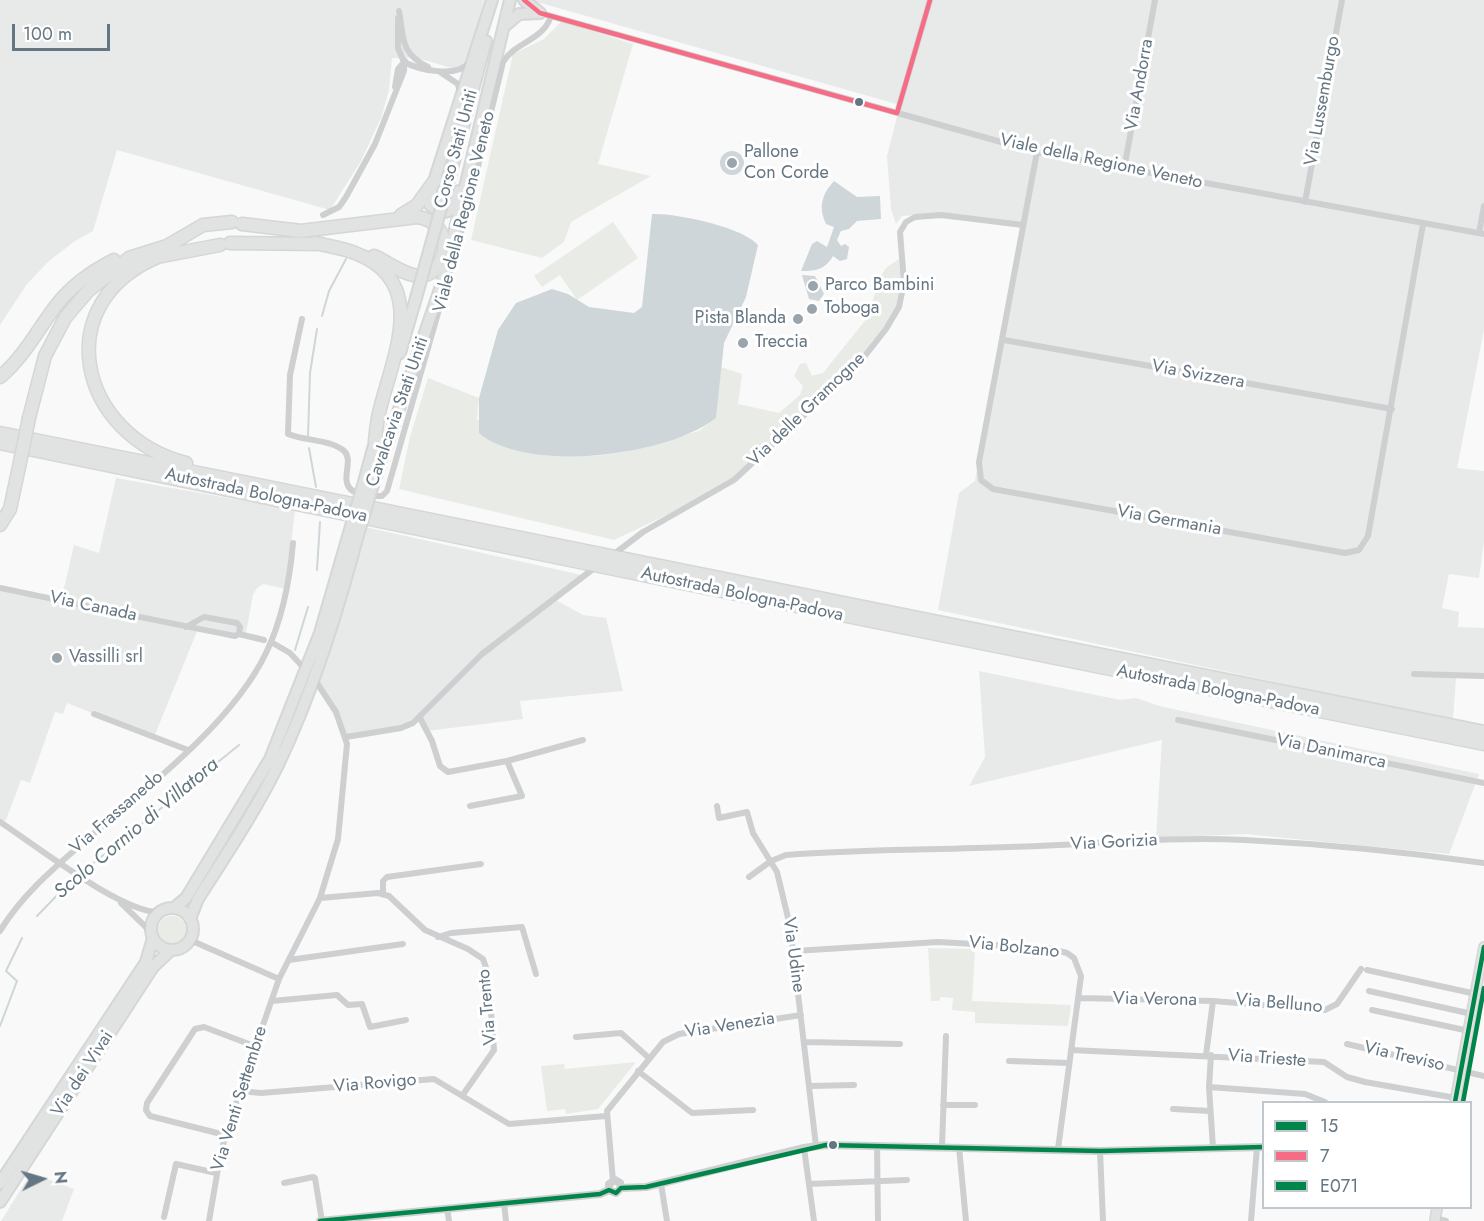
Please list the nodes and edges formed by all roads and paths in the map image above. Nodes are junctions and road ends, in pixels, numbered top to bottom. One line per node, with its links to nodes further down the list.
1 (494, 0): 9 (main road); 30 (main road, Corso Stati Uniti, bridge)
2 (510, 0): 8 (main road, Corso Stati Uniti); 16 (main road)
3 (524, 0): 7 (main road)
4 (930, 0): 14 (street)
5 (1155, 0): 17 (street, Via Andorra)
6 (1342, 0): 19 (street, Via Lussemburgo)
7 (546, 14): 8 (main road); 14 (street, Viale della Regione Veneto); 31 (street, Viale della Regione Veneto)
8 (505, 26): 29 (main road, Corso Stati Uniti)
9 (474, 55): 12 (street); 13 (main road)
10 (409, 56): 11 (street); 11 (street); 12 (street)
11 (404, 62): 12 (street); 21 (street)
12 (434, 69): 13 (street)
13 (460, 102): 18 (main road)
14 (897, 113): 15 (street, Viale della Regione Veneto)
15 (1037, 152): 17 (street, Viale della Regione Veneto); 24 (street, Via Germania)
16 (468, 156): 18 (main road); 28 (main road)
17 (1124, 169): 19 (street, Viale della Regione Veneto)
18 (436, 179): 22 (highway)
19 (1305, 202): 23 (street, Viale della Regione Veneto)
20 (1484, 206): 25 (street)
21 (323, 215)
22 (377, 222): 27 (highway); 28 (highway)
23 (1423, 224): 25 (street, Viale della Regione Veneto); 34 (street, Via Germania)
24 (1023, 225): 32 (street, Via Germania); 45 (street, Via delle Gramogne)
25 (1482, 233)
26 (315, 243): 27 (highway); 28 (highway); 36 (highway)
27 (164, 251): 33 (highway); 42 (highway); 43 (highway, bridge)
28 (443, 254): 40 (main road)
29 (442, 283): 40 (main road, Cavalcavia Stati Uniti)
30 (416, 298): 36 (main road, Cavalcavia Stati Uniti)
31 (302, 319)
32 (1004, 340): 34 (street, Via Svizzera); 34 (street, Via Germania)
33 (0, 377)
34 (1392, 409)
35 (0, 433): 42 (highway, Autostrada Bologna-Padova)
36 (375, 441): 41 (main road, Cavalcavia Stati Uniti)
37 (0, 443): 39 (highway, Autostrada Bologna-Padova)
38 (0, 450): 39 (highway)
39 (79, 458): 60 (highway, Autostrada Bologna-Padova)
40 (377, 469): 41 (main road, Cavalcavia Stati Uniti)
41 (367, 490): 52 (main road, Cavalcavia Stati Uniti, bridge)
42 (433, 519): 57 (highway, Autostrada Bologna-Padova)
43 (0, 525)
44 (292, 543): 50 (street)
45 (618, 551)
46 (593, 569): 55 (street)
47 (0, 588): 48 (street, Via Canada)
48 (186, 627): 49 (street, Via Canada); 49 (street, Via Canada)
49 (238, 634): 50 (street, Via Canada)
50 (268, 641): 52 (street); 61 (street, Via Frassanedo)
51 (1414, 674): 53 (street)
52 (310, 675): 58 (street); 75 (main road); 77 (main road)
53 (1484, 676)
54 (94, 714): 61 (street)
55 (420, 718): 58 (street); 62 (street)
56 (1178, 720): 63 (street, Via Danimarca)
57 (1484, 732)
58 (346, 737): 74 (street, Via Venti Settembre)
59 (583, 740): 62 (street)
60 (1484, 744)
61 (188, 750): 68 (street, Via Frassanedo)
62 (507, 761): 64 (street)
63 (1484, 783)
64 (470, 806)
65 (717, 806): 67 (street, Via Udine)
66 (0, 822): 68 (street)
67 (771, 861): 69 (street, Via Gorizia); 71 (street, Via Gorizia); 85 (street, Via Udine)
68 (60, 862): 73 (street); 78 (street, Via Frassanedo)
69 (1484, 863)
70 (482, 864): 72 (street)
71 (749, 877)
72 (382, 893): 74 (street); 80 (street)
73 (117, 898): 76 (street); 79 (street)
74 (320, 898): 86 (street, Via Venti Settembre)
75 (174, 908): 76 (main road); 77 (main road)
76 (160, 912): 79 (main road)
77 (190, 919): 81 (main road)
78 (0, 931)
79 (152, 935): 84 (main road); 140 (main road, Via dei Vivai)
80 (437, 937): 87 (street); 117 (street, Via Trento)
81 (190, 940): 84 (main road); 88 (street)
82 (404, 944): 86 (street)
83 (1484, 947): 90 (main road)
84 (171, 950): 146 (main road, Via dei Vivai)
85 (795, 951): 91 (street, Via Bolzano); 96 (street, Via Udine)
86 (289, 960): 88 (street, Via Venti Settembre)
87 (536, 974)
88 (279, 979): 92 (street, Via Venti Settembre)
89 (1369, 992): 95 (street)
90 (1476, 994): 93 (street, Via Belluno); 95 (main road)
91 (1079, 998): 93 (street, Via Verona); 105 (street, Via Bolzano)
92 (272, 1000): 97 (street); 104 (street, Via Venti Settembre)
93 (1213, 1000): 106 (street, Via Verona)
94 (1372, 1010): 98 (street)
95 (1472, 1014): 98 (main road)
96 (801, 1015): 101 (street, Via Udine); 107 (street, Via Venezia)
97 (406, 1020)
98 (1468, 1031): 110 (main road)
99 (946, 1036): 120 (street)
100 (576, 1037): 107 (street)
101 (805, 1042): 102 (street); 114 (street, Via Udine)
102 (900, 1044)
103 (1347, 1044): 110 (street, Via Treviso)
104 (257, 1047): 116 (street, Via Venti Settembre); 126 (street)
105 (1071, 1050): 106 (street, Via Trieste); 109 (street, Via Bolzano)
106 (1208, 1055): 115 (street, Via Verona); 118 (street, Via Trieste)
107 (650, 1058): 111 (street, Via Venezia)
108 (1009, 1061): 109 (street)
109 (1070, 1063): 134 (street, Via Bolzano)
110 (1461, 1069): 112 (street, Via Treviso); 118 (main road)
111 (638, 1071): 123 (street); 125 (street, Via Venezia)
112 (1484, 1076)
113 (854, 1085): 114 (street)
114 (810, 1086): 128 (street, Via Udine)
115 (1209, 1087): 119 (street); 124 (street, Via Verona)
116 (240, 1091): 117 (street, Via Rovigo); 126 (street, Via Venti Settembre)
117 (462, 1096): 125 (street, Via Rovigo)
118 (1455, 1100)
119 (1322, 1101)
120 (943, 1105): 121 (street); 129 (street)
121 (975, 1105)
122 (1173, 1109): 124 (street)
123 (753, 1110)
124 (1210, 1111): 133 (street, Via Verona)
125 (606, 1116): 138 (street)
126 (225, 1135): 136 (street, Via Venti Settembre)
127 (877, 1145): 128 (street); 129 (street); 139 (street)
128 (816, 1146): 132 (street)
129 (942, 1146): 130 (street)
130 (959, 1147): 134 (street); 158 (street)
131 (1260, 1147): 133 (street); 160 (street)
132 (804, 1148): 142 (street); 143 (street)
133 (1213, 1148): 135 (street)
134 (1058, 1149): 135 (street)
135 (1101, 1151): 159 (street)
136 (216, 1173): 149 (street); 151 (street, Via Venti Settembre)
137 (907, 1180): 139 (street)
138 (613, 1181): 144 (street); 145 (street)
139 (878, 1181): 143 (street); 157 (street)
140 (0, 1183)
141 (284, 1183): 152 (street)
142 (661, 1184): 144 (street); 155 (street)
143 (809, 1184): 156 (street)
144 (621, 1188): 145 (street)
145 (609, 1190): 147 (street)
146 (0, 1202)
147 (504, 1203): 148 (street); 154 (street)
148 (447, 1208): 152 (street); 153 (street)
149 (165, 1217)
150 (1435, 1220): 161 (street)
151 (209, 1221)
152 (321, 1221)
153 (449, 1221)
154 (506, 1221)
155 (667, 1221)
156 (813, 1221)
157 (878, 1221)
158 (966, 1221)
159 (1103, 1221)
160 (1251, 1221)
161 (1446, 1221)

